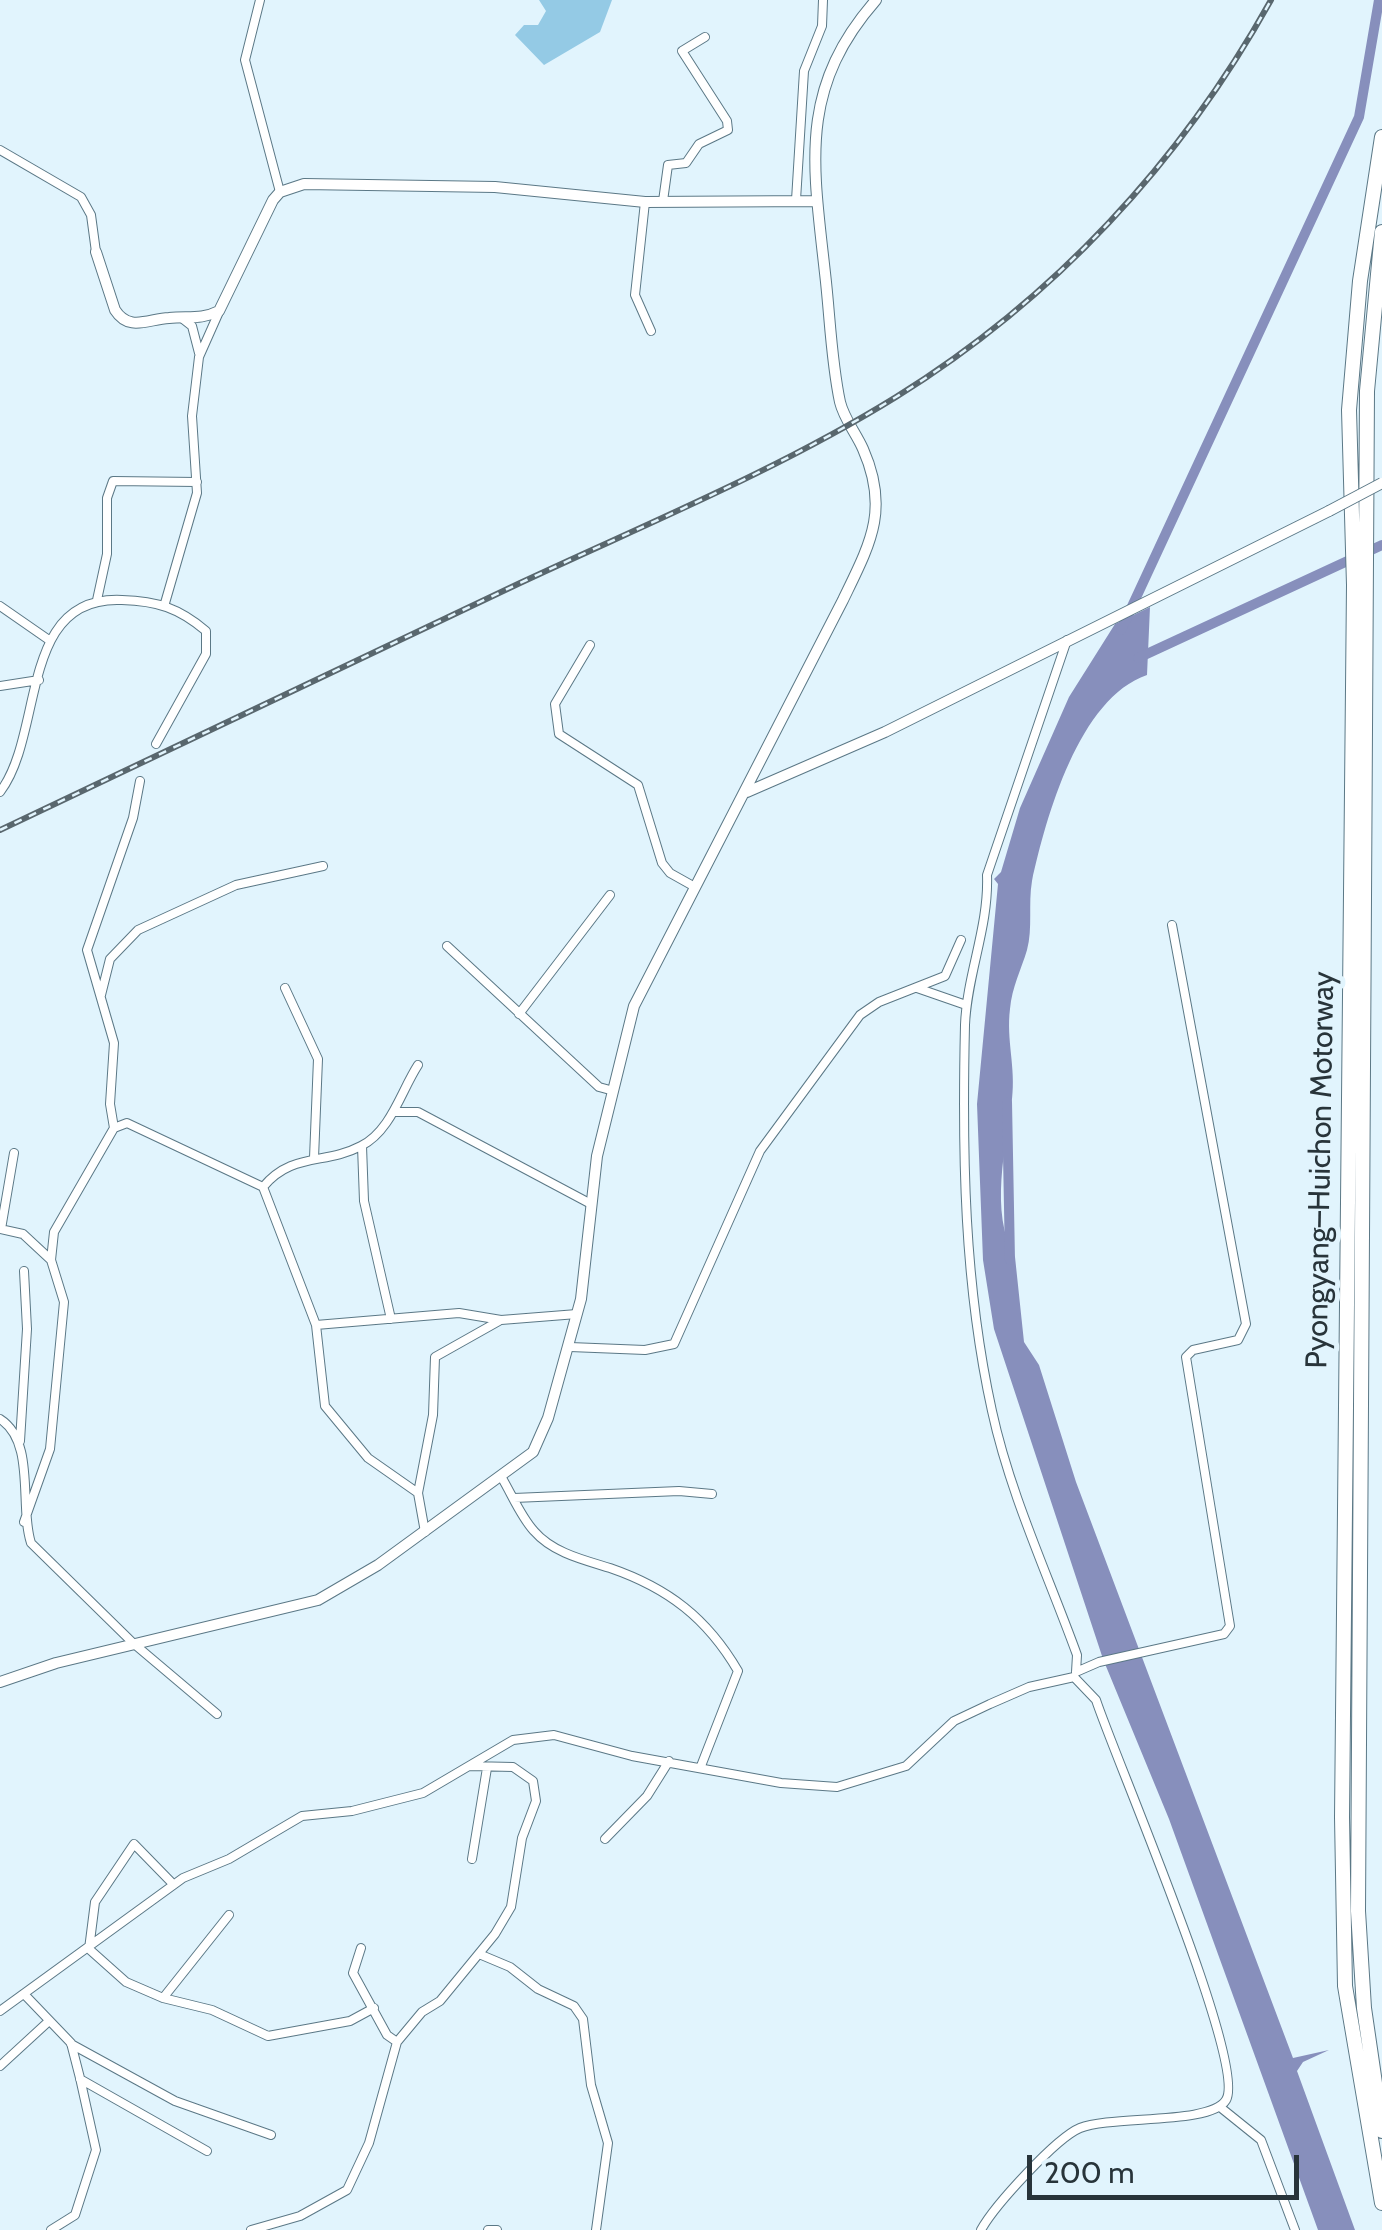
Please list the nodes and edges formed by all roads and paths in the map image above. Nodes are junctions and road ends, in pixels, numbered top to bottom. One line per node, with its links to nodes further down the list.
1 (260, 0): 7 (street)
2 (823, 0): 9 (street)
3 (876, 0): 10 (street)
4 (705, 38): 8 (street)
5 (1382, 136): 20 (highway, Pyongyang–Huichon Motorway)
6 (0, 150): 13 (street)
7 (280, 192): 11 (street); 14 (street)
8 (663, 200): 9 (street); 11 (street)
9 (796, 200): 10 (street)
10 (817, 200): 32 (street)
11 (646, 202): 16 (street)
12 (1382, 232): 20 (highway, Pyongyang–Huichon Motorway)
13 (96, 252): 15 (street)
14 (219, 311): 15 (street); 17 (street)
15 (183, 319): 17 (street)
16 (651, 331)
17 (199, 358): 18 (street)
18 (197, 482): 21 (street); 22 (street)
19 (1382, 483): 25 (street, bridge)
20 (1360, 582): 96 (highway, Pyongyang–Huichon Motorway); 99 (highway, Pyongyang–Huichon Motorway)
21 (97, 600): 22 (street); 24 (street)
22 (165, 602): 29 (street)
23 (0, 606): 24 (street)
24 (49, 640): 27 (street)
25 (1066, 640): 32 (street); 42 (street)
26 (590, 645): 34 (street)
27 (38, 680): 28 (street); 31 (street)
28 (0, 686)
29 (156, 744)
30 (140, 781): 41 (street)
31 (0, 792)
32 (746, 793): 34 (street)
33 (323, 866): 41 (street)
34 (695, 887): 45 (street)
35 (610, 895): 43 (street)
36 (1172, 925): 70 (street)
37 (961, 940): 40 (street)
38 (447, 946): 43 (street)
39 (286, 988): 50 (street)
40 (917, 988): 42 (street); 60 (street)
41 (100, 1000): 47 (street)
42 (966, 1005): 70 (street)
43 (518, 1014): 45 (street)
44 (418, 1065): 46 (street)
45 (610, 1090): 52 (street)
46 (396, 1112): 48 (street); 52 (street)
47 (114, 1128): 51 (street); 54 (street)
48 (362, 1146): 50 (street); 57 (street)
49 (14, 1153): 53 (street)
50 (314, 1158): 51 (street)
51 (263, 1187): 59 (street)
52 (591, 1204): 56 (street)
53 (0, 1229): 54 (street)
54 (51, 1260): 67 (street)
55 (24, 1271): 62 (street)
56 (578, 1314): 58 (street); 60 (street)
57 (391, 1319): 58 (street); 59 (street)
58 (501, 1320): 64 (street)
59 (316, 1325): 64 (street)
60 (570, 1347): 63 (street)
61 (0, 1419): 62 (street)
62 (19, 1442): 67 (street)
63 (502, 1478): 66 (street); 68 (street)
64 (418, 1492): 68 (street)
65 (712, 1494): 66 (street)
66 (514, 1498): 75 (street)
67 (24, 1522): 69 (street)
68 (426, 1532): 69 (street)
69 (134, 1643): 71 (street); 72 (street)
70 (1072, 1674): 75 (street); 95 (street)
71 (0, 1682)
72 (217, 1714)
73 (669, 1761): 74 (street); 75 (street); 77 (street)
74 (470, 1766): 76 (street); 79 (street)
75 (701, 1766)
76 (487, 1768): 78 (street); 83 (street)
77 (605, 1839)
78 (472, 1858)
79 (173, 1884): 82 (street); 82 (street)
80 (229, 1915): 86 (street)
81 (361, 1948): 88 (street)
82 (90, 1949): 84 (street); 86 (street)
83 (479, 1954): 91 (street); 104 (street)
84 (24, 1994): 87 (street); 90 (street)
85 (0, 1996): 87 (street)
86 (162, 1998): 88 (street)
87 (10, 2001): 89 (street)
88 (374, 2008): 91 (street)
89 (0, 2011)
90 (50, 2021): 92 (street); 93 (street)
91 (396, 2042): 101 (street)
92 (71, 2043): 94 (street); 97 (street)
93 (0, 2066)
94 (80, 2078): 98 (street); 100 (street)
95 (1220, 2107): 105 (street); 106 (street)
96 (1382, 2131)
97 (271, 2135)
98 (206, 2151)
99 (1382, 2204)
100 (51, 2230)
101 (252, 2230)
102 (488, 2230): 103 (street)
103 (497, 2230)
104 (596, 2230)
105 (981, 2230)
106 (1295, 2230)

